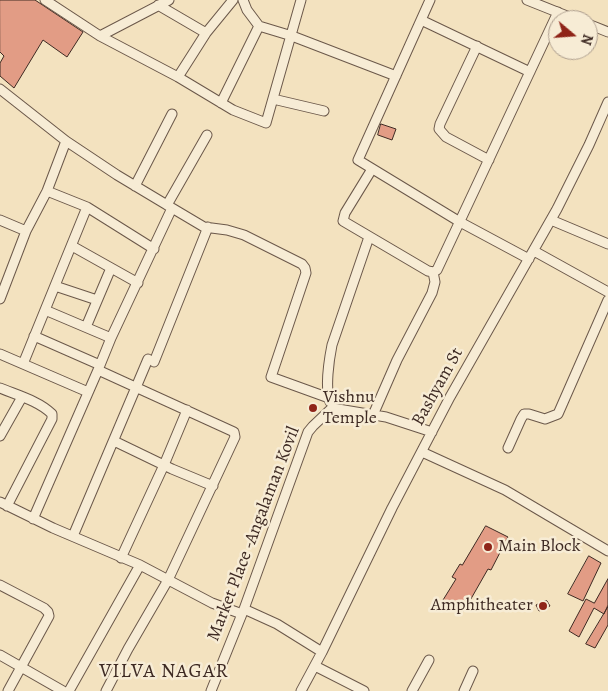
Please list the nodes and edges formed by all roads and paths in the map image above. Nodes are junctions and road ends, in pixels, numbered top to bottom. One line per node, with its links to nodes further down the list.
1 (169, 0): 8 (street)
2 (233, 0): 12 (street)
3 (243, 0): 11 (street)
4 (301, 0): 15 (street)
5 (430, 0): 10 (street)
6 (527, 0): 9 (street)
7 (52, 2): 14 (street)
8 (158, 6): 12 (street); 14 (street)
9 (553, 10)
10 (421, 20): 16 (street); 18 (street)
11 (258, 26): 15 (street); 23 (street)
12 (206, 33): 19 (street)
13 (548, 33): 17 (street)
14 (100, 36): 19 (street)
15 (292, 36): 18 (street); 21 (street)
16 (477, 46): 17 (street); 28 (street)
17 (530, 72): 28 (street)
18 (396, 76): 29 (street)
19 (178, 77): 23 (street)
20 (0, 89): 27 (street)
21 (273, 99): 23 (street); 24 (street)
22 (608, 102): 35 (street, Bashyam St)
23 (221, 103)
24 (324, 111)
25 (172, 114): 30 (street)
26 (206, 135): 32 (street)
27 (66, 141): 30 (street); 31 (street)
28 (489, 160): 36 (street)
29 (372, 169): 36 (street); 39 (street)
30 (134, 186): 32 (street)
31 (46, 191): 33 (street); 38 (street)
32 (170, 206): 37 (street); 42 (street)
33 (87, 207): 41 (street); 42 (street)
34 (0, 220): 38 (street)
35 (551, 220): 40 (street); 43 (street, Bashyam St)
36 (460, 222): 44 (street); 46 (street)
37 (208, 227): 61 (street); 64 (street)
38 (26, 231): 50 (street)
39 (369, 237): 46 (street); 64 (street)
40 (608, 244)
41 (72, 246): 45 (street); 48 (street)
42 (154, 249): 47 (street)
43 (534, 251): 44 (street, Bashyam St); 49 (street)
44 (528, 260): 68 (street, Bashyam St)
45 (112, 268): 47 (street); 51 (street)
46 (433, 272): 67 (street)
47 (138, 283): 56 (street)
48 (55, 286): 51 (street); 53 (street)
49 (608, 292)
50 (0, 299)
51 (97, 300): 54 (street)
52 (608, 300): 71 (street)
53 (45, 310): 54 (street); 55 (street)
54 (86, 327): 56 (street)
55 (34, 336): 58 (street); 59 (street)
56 (111, 338): 59 (street)
57 (0, 354): 58 (street)
58 (23, 364): 62 (street)
59 (99, 368): 61 (street); 62 (street)
60 (0, 388): 63 (street)
61 (137, 388): 66 (street); 70 (street)
62 (88, 392): 76 (street)
63 (22, 397): 69 (street); 75 (street)
64 (329, 398): 65 (street)
65 (332, 408): 67 (street); 83 (street, Market Place -Angalaman Kovil)
66 (187, 410): 73 (street); 74 (street)
67 (373, 415): 68 (street)
68 (432, 432): 72 (street, Bashyam St)
69 (0, 436)
70 (114, 440): 73 (street); 77 (street)
71 (508, 448)
72 (422, 452): 78 (street); 84 (street, Bashyam St)
73 (164, 465): 74 (street); 79 (street)
74 (213, 486): 81 (street)
75 (2, 504): 76 (street)
76 (33, 519): 77 (street)
77 (73, 536): 79 (street)
78 (608, 552)
79 (121, 558): 80 (street)
80 (140, 565): 81 (street); 92 (street)
81 (168, 580): 83 (street); 93 (street)
82 (0, 585): 88 (street)
83 (243, 611): 84 (street); 94 (street, Market Place -Angalaman Kovil)
84 (322, 652): 87 (street, Bashyam St)
85 (0, 655): 88 (street)
86 (429, 660): 97 (street)
87 (315, 666): 95 (street, Bashyam St); 96 (street)
88 (21, 668): 90 (street); 91 (street)
89 (473, 672): 98 (street)
90 (8, 691)
91 (63, 691)
92 (69, 691)
93 (106, 691)
94 (211, 691)
95 (301, 691)
96 (364, 691)
97 (412, 691)
98 (464, 691)

